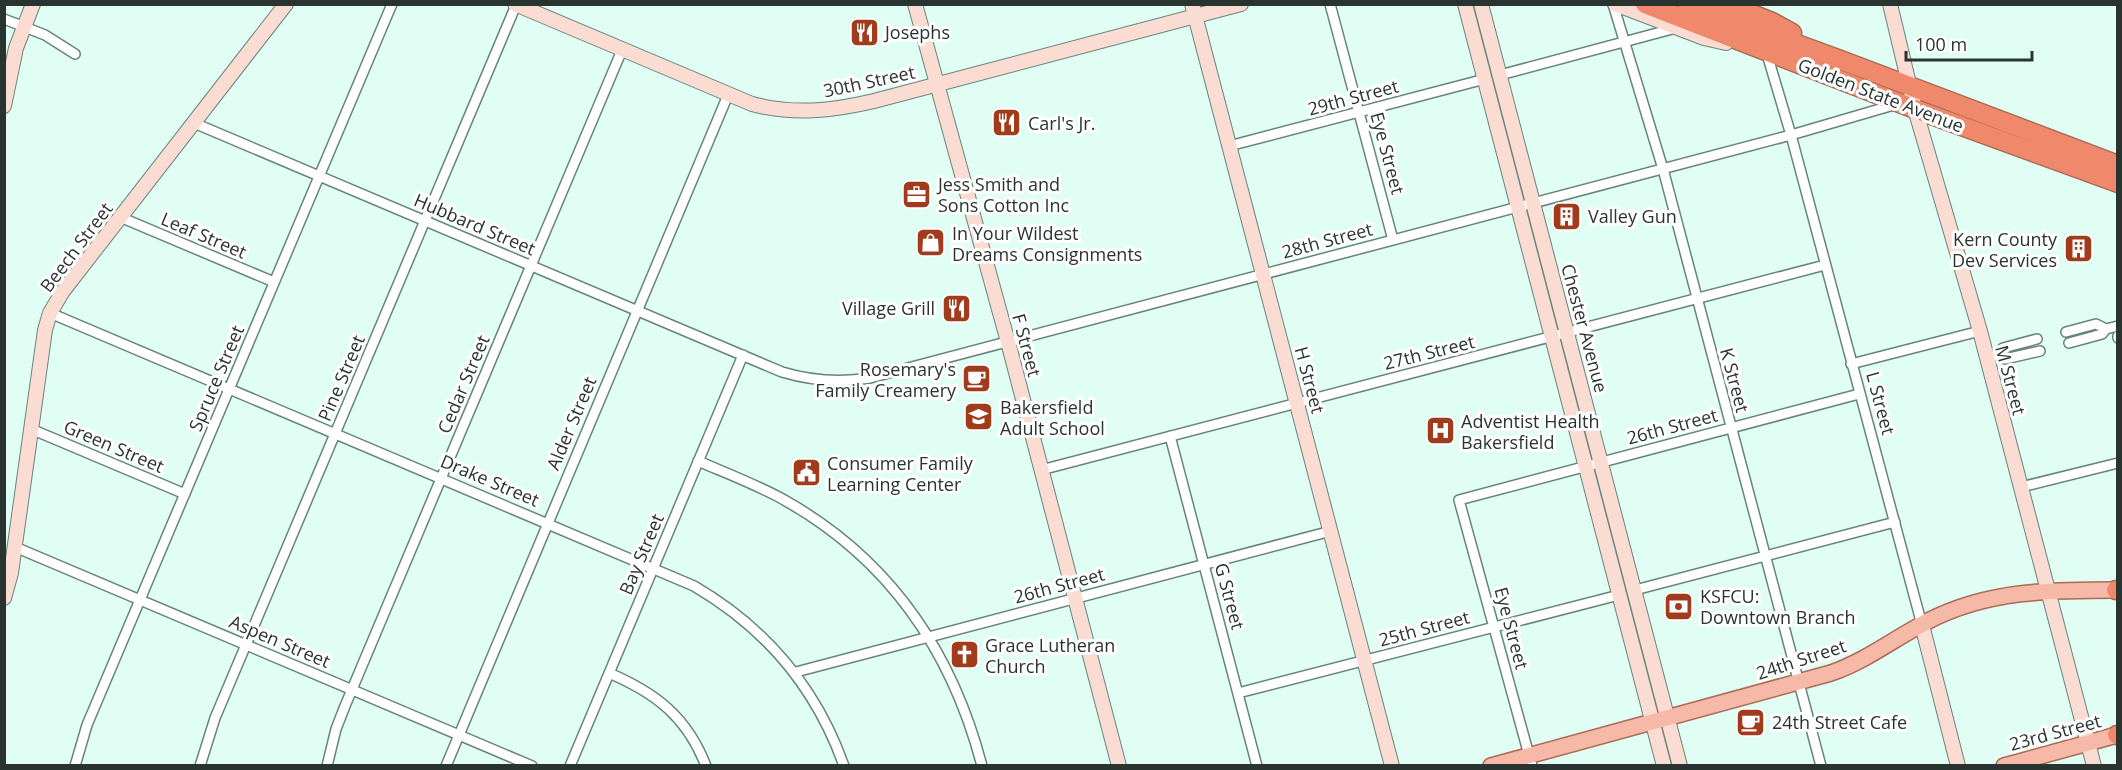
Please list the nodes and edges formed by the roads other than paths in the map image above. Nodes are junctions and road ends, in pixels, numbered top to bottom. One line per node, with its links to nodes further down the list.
1 (33, 4): 17 (street)
2 (286, 4): 32 (street, Beech Street)
3 (392, 4): 38 (street, Spruce Street)
4 (915, 4): 26 (street, F Street)
5 (1241, 4): 15 (street, 30th Street)
6 (1330, 4): 31 (street, Eye Street)
7 (1465, 4): 25 (street, Chester Avenue)
8 (1481, 4): 24 (street, Chester Avenue)
9 (1614, 4): 18 (street); 19 (street, K Street)
10 (1645, 4): 21 (highway, Golden State Avenue)
11 (1687, 4): 23 (highway, Golden State Avenue)
12 (1727, 4): 23 (highway)
13 (1890, 4): 27 (street, M Street)
14 (515, 5): 20 (street, 30th Street); 44 (street, Pine Street)
15 (1194, 11): 26 (street, 30th Street); 34 (street, H Street)
16 (4, 19): 17 (street)
17 (24, 27): 22 (street); 29 (street)
18 (1678, 28): 19 (street); 21 (street)
19 (1625, 42): 24 (street); 36 (street, K Street)
20 (622, 50): 28 (street, 30th Street); 47 (street, Cedar Street)
21 (1766, 51): 30 (highway, Golden State Avenue); 33 (street, L Street)
22 (75, 54)
23 (1838, 58): 27 (highway, Golden State Avenue)
24 (1500, 75): 41 (street, Chester Avenue)
25 (1485, 79): 31 (street, 29th Street); 42 (street, Chester Avenue)
26 (937, 85): 28 (street, 30th Street); 60 (street, F Street)
27 (1910, 86): 30 (street, M Street); 35 (highway, Golden State Avenue)
28 (728, 95): 51 (street, Alder Street)
29 (4, 106)
30 (1908, 106): 33 (street, 28th Street); 37 (highway, Golden State Avenue); 55 (street, M Street)
31 (1360, 112): 34 (street, 29th Street); 45 (street, Eye Street)
32 (194, 123): 38 (street, Hubbard Street); 43 (street, Beech Street)
33 (1791, 135): 36 (street, 28th Street); 46 (street, L Street)
34 (1229, 146): 48 (street, H Street)
35 (2118, 165)
36 (1663, 169): 41 (street, 28th Street); 50 (street, K Street)
37 (2079, 169): 39 (highway); 40 (highway, Golden State Avenue)
38 (319, 176): 44 (street, Hubbard Street); 49 (street, Spruce Street)
39 (2118, 176)
40 (2118, 183)
41 (1534, 203): 42 (street, 28th Street); 57 (street, Chester Avenue)
42 (1518, 207): 45 (street, 28th Street); 58 (street, Chester Avenue)
43 (120, 217): 49 (street, Leaf Street); 52 (street, Beech Street)
44 (425, 221): 47 (street, Hubbard Street); 71 (street, Pine Street)
45 (1393, 240): 48 (street, 28th Street)
46 (1825, 265): 50 (street, 27th Street); 65 (street, L Street)
47 (531, 266): 51 (street, Hubbard Street); 78 (street, Cedar Street)
48 (1263, 274): 60 (street, 28th Street); 68 (street, H Street)
49 (274, 282): 66 (street, Spruce Street)
50 (1697, 299): 57 (street, 27th Street); 69 (street, K Street)
51 (637, 310): 63 (street, Hubbard Street); 82 (street, Alder Street)
52 (50, 312): 66 (street, Drake Street); 70 (street, Beech Street)
53 (2118, 326): 54 (street)
54 (2106, 329): 56 (street); 61 (street)
55 (1980, 331): 64 (street, M Street); 65 (street)
56 (2066, 332)
57 (1568, 333): 58 (street, 27th Street); 74 (street, Chester Avenue)
58 (1552, 338): 68 (street, 27th Street); 76 (street, Chester Avenue)
59 (2037, 339): 64 (street)
60 (1008, 342): 63 (street, 28th Street); 77 (street, F Street)
61 (2069, 343)
62 (2040, 351): 64 (street)
63 (743, 355): 73 (street, Bay Street)
64 (1992, 356): 79 (street, M Street)
65 (1851, 364): 67 (street, L Street)
66 (230, 388): 71 (street, Drake Street); 80 (street, Spruce Street)
67 (1859, 394): 69 (street, 26th Street); 83 (street, L Street)
68 (1297, 403): 72 (street, 27th Street); 84 (street, H Street)
69 (1731, 428): 74 (street, 26th Street); 86 (street, K Street)
70 (31, 429): 80 (street, Green Street); 85 (street, Beech Street)
71 (335, 433): 78 (street, Drake Street); 100 (street, Pine Street)
72 (1170, 436): 77 (street, 27th Street); 87 (street, G Street)
73 (698, 461): 88 (street, Bay Street); 98 (street)
74 (1601, 462): 76 (street, 26th Street); 89 (street, Chester Avenue)
75 (2118, 463): 79 (street)
76 (1586, 466): 81 (street, 26th Street); 92 (street, Chester Avenue)
77 (1041, 470): 94 (street, F Street)
78 (441, 478): 82 (street, Drake Street); 105 (street, Cedar Street)
79 (2021, 487): 90 (street, M Street)
80 (185, 494): 95 (street, Spruce Street)
81 (1459, 500): 97 (street, Eye Street)
82 (548, 522): 88 (street, Drake Street); 109 (street, Alder Street)
83 (1895, 522): 86 (street); 96 (street, L Street)
84 (1331, 531): 87 (street, 26th Street); 101 (street, H Street)
85 (15, 547): 93 (street, Beech Street); 95 (street, Aspen Street)
86 (1765, 556): 89 (street); 104 (street, K Street)
87 (1205, 564): 94 (street, 26th Street); 106 (street, G Street)
88 (653, 567): 102 (street, Drake Street); 103 (street, Bay Street)
89 (1635, 590): 99 (street, Chester Avenue)
90 (2048, 590): 91 (main road, 24th Street); 96 (main road, 24th Street); 111 (street, M Street)
91 (2117, 590)
92 (1619, 595): 97 (street, 25th Street); 99 (street); 108 (street, Chester Avenue)
93 (4, 598)
94 (1075, 598): 98 (street, 26th Street); 122 (street, F Street)
95 (140, 600): 100 (street, Aspen Street); 113 (street, Spruce Street)
96 (1922, 624): 104 (main road, 24th Street); 129 (street, L Street)
97 (1494, 626): 101 (street, 25th Street); 112 (street, Eye Street)
98 (929, 637): 102 (street, 26th Street); 121 (street)
99 (1648, 642): 107 (street, Chester Avenue)
100 (246, 645): 105 (street, Aspen Street); 114 (street, Pine Street)
101 (1365, 661): 106 (street, 25th Street); 124 (street, H Street)
102 (796, 672): 120 (street, Drake Street)
103 (609, 673): 118 (street, Bay Street); 119 (street)
104 (1798, 683): 107 (main road, 24th Street); 128 (street, K Street)
105 (352, 690): 109 (street, Aspen Street); 115 (street, Cedar Street)
106 (1238, 693): 123 (street, G Street)
107 (1668, 718): 108 (main road, 24th Street); 127 (street, Chester Avenue)
108 (1652, 722): 112 (main road, 24th Street); 126 (street, Chester Avenue)
109 (458, 734): 116 (street, Alder Street); 117 (street, Aspen Street)
110 (2117, 735): 111 (main road, 23rd Street)
111 (2088, 743): 130 (main road, 23rd Street); 131 (street, M Street)
112 (1531, 760): 125 (main road, 24th Street)
113 (75, 765)
114 (200, 765)
115 (327, 765)
116 (446, 765)
117 (532, 765)
118 (570, 765)
119 (706, 765)
120 (844, 765)
121 (982, 765)
122 (1119, 765)
123 (1257, 765)
124 (1392, 765)
125 (1491, 765)
126 (1664, 765)
127 (1680, 765)
128 (1821, 765)
129 (1958, 765)
130 (2004, 765)
131 (2094, 765)

